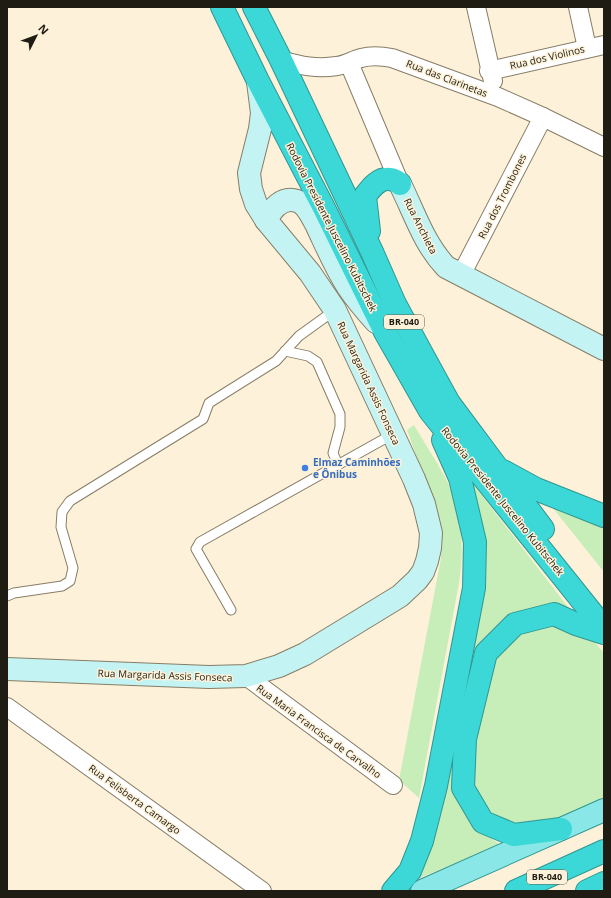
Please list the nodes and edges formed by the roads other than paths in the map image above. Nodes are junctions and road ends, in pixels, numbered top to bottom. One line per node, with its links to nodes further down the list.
1 (222, 7): 9 (highway, Rodovia Presidente Juscelino Kubitschek / BR-040)
2 (254, 7): 6 (highway, Rodovia Presidente Juscelino Kubitschek / BR-040)
3 (476, 7): 8 (street)
4 (578, 7): 5 (street)
5 (596, 46): 8 (street, Rua dos Violinos)
6 (282, 60): 7 (street, Rua das Clarinetas); 17 (highway, Rodovia Presidente Juscelino Kubitschek / BR-040)
7 (349, 63): 10 (street, Rua das Clarinetas); 14 (street, Rua Anchieta)
8 (490, 71): 10 (street)
9 (258, 81): 13 (highway, Rodovia Presidente Juscelino Kubitschek / BR-040); 16 (street, Rua Margarida Assis Fonseca)
10 (498, 97): 11 (street, Rua das Clarinetas)
11 (543, 117): 12 (street, Rua das Clarinetas); 18 (street, Rua dos Trombones)
12 (604, 147)
13 (292, 148): 15 (lane); 20 (highway, Rodovia Presidente Juscelino Kubitschek / BR-040)
14 (400, 184): 17 (highway); 18 (street, Rua Anchieta)
15 (304, 196): 16 (street); 20 (street)
16 (266, 220): 19 (street, Rua Margarida Assis Fonseca)
17 (373, 254): 26 (highway, Rodovia Presidente Juscelino Kubitschek / BR-040)
18 (462, 275): 21 (street, Rua Anchieta)
19 (335, 310): 22 (lane); 24 (street, Rua Margarida Assis Fonseca)
20 (385, 332): 23 (highway, Rodovia Presidente Juscelino Kubitschek / BR-040)
21 (604, 349)
22 (285, 351): 25 (lane); 28 (lane)
23 (430, 411): 31 (highway, Rodovia Presidente Juscelino Kubitschek / BR-040); 42 (highway)
24 (393, 434): 25 (lane); 34 (street, Rua Margarida Assis Fonseca)
25 (338, 465): 30 (lane)
26 (496, 467): 27 (highway); 29 (highway, Rodovia Presidente Juscelino Kubitschek / BR-040)
27 (604, 516)
28 (7, 596)
29 (604, 607)
30 (230, 610)
31 (604, 628)
32 (604, 633): 38 (highway)
33 (7, 669): 34 (street, Rua Margarida Assis Fonseca)
34 (246, 676): 36 (street, Rua Maria Francisca de Carvalho)
35 (7, 707): 41 (street, Rua Felisberta Camargo)
36 (393, 785)
37 (604, 810): 38 (main road)
38 (561, 829): 43 (main road)
39 (604, 851): 44 (highway, BR-040)
40 (604, 883): 45 (highway)
41 (262, 891)
42 (393, 891)
43 (422, 891)
44 (516, 891)
45 (587, 891)

